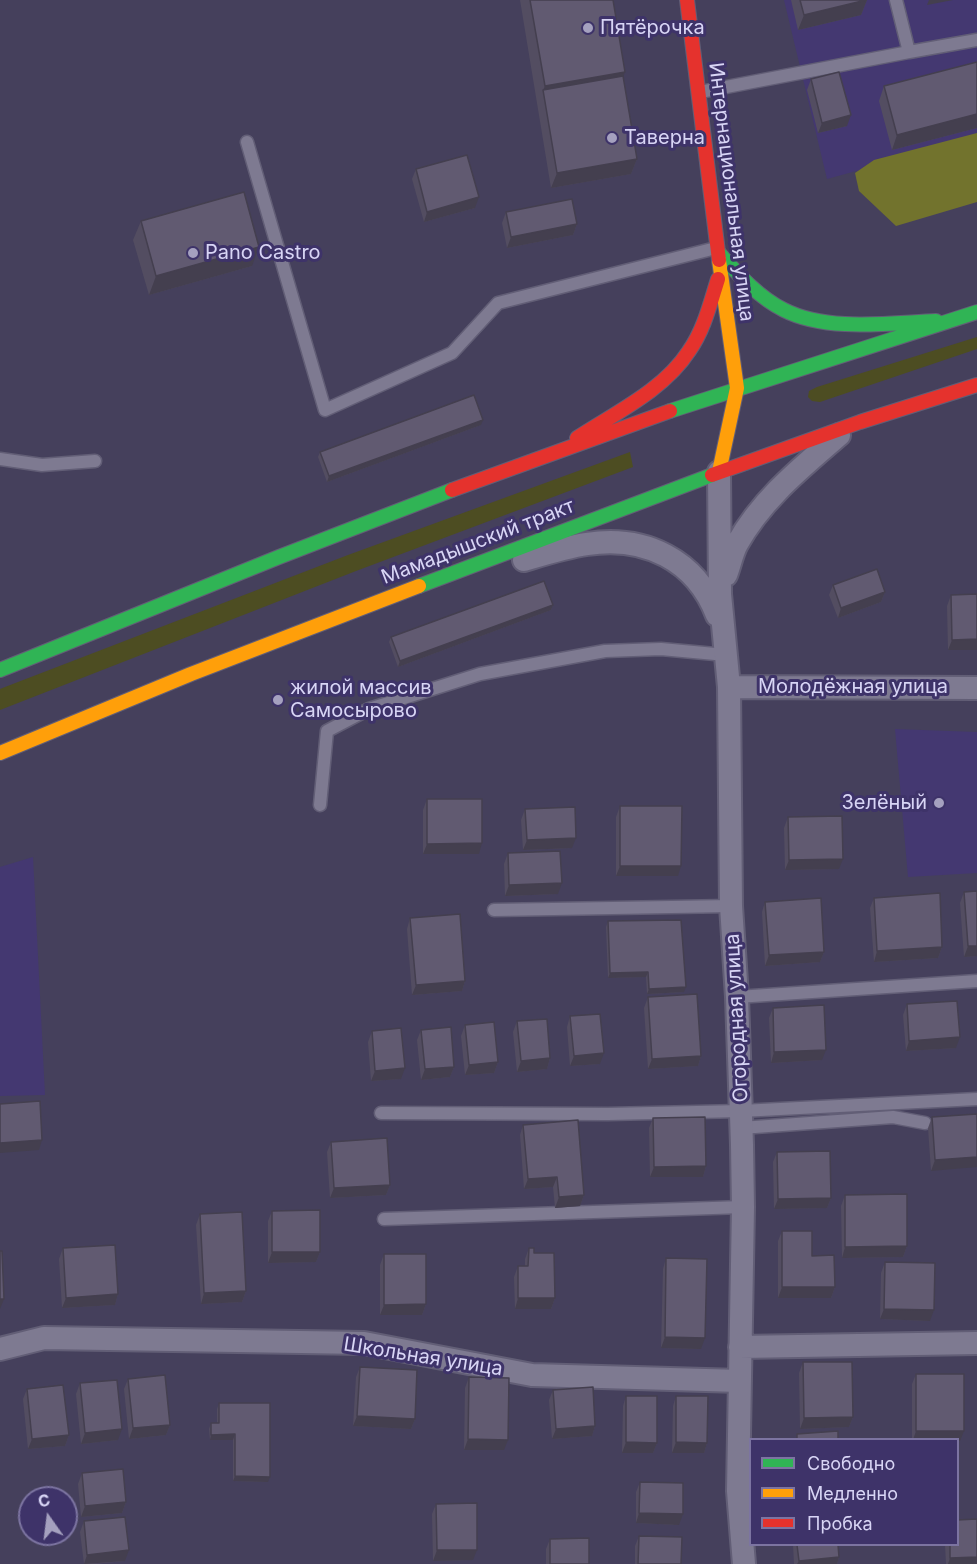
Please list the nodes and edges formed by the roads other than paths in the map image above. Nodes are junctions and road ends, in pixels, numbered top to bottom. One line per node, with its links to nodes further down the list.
1 (687, 0): 5 (main road, Интернациональная улица)
2 (896, 0): 4 (lane)
3 (977, 40): 4 (lane)
4 (909, 52): 5 (lane)
5 (699, 92): 7 (main road, Интернациональная улица)
6 (247, 142): 7 (lane)
7 (717, 250): 8 (main road, Интернациональная улица); 10 (main road)
8 (720, 271): 12 (main road, Интернациональная улица); 14 (main road)
9 (977, 312): 10 (main road)
10 (950, 321): 12 (main road)
11 (977, 385): 13 (main road, Мамадышский тракт)
12 (737, 388): 14 (main road); 17 (main road)
13 (850, 426): 17 (main road, Мамадышский тракт); 19 (street)
14 (559, 450): 22 (main road)
15 (0, 459): 16 (lane)
16 (95, 461)
17 (719, 472): 18 (main road, Мамадышский тракт); 19 (street, Огородная улица)
18 (414, 587): 20 (street); 25 (main road, Мамадышский тракт)
19 (720, 594): 20 (street, Огородная улица)
20 (724, 632): 21 (street, Огородная улица)
21 (726, 655): 23 (street, Огородная улица); 26 (lane)
22 (0, 669)
23 (729, 687): 24 (street, Молодёжная улица); 27 (street, Огородная улица)
24 (977, 688)
25 (0, 753)
26 (320, 805)
27 (731, 906): 28 (lane); 30 (street, Огородная улица)
28 (494, 910)
29 (977, 981): 30 (lane)
30 (737, 997): 33 (street, Огородная улица)
31 (977, 1099): 33 (lane)
32 (381, 1113): 33 (lane)
33 (741, 1120): 34 (lane); 35 (street, Огородная улица)
34 (925, 1123)
35 (743, 1207): 36 (lane); 38 (street, Огородная улица)
36 (384, 1219)
37 (977, 1343): 38 (street)
38 (740, 1347): 40 (street, Огородная улица)
39 (0, 1349): 40 (street, Школьная улица)
40 (740, 1382): 41 (street, Огородная улица)
41 (744, 1564)

